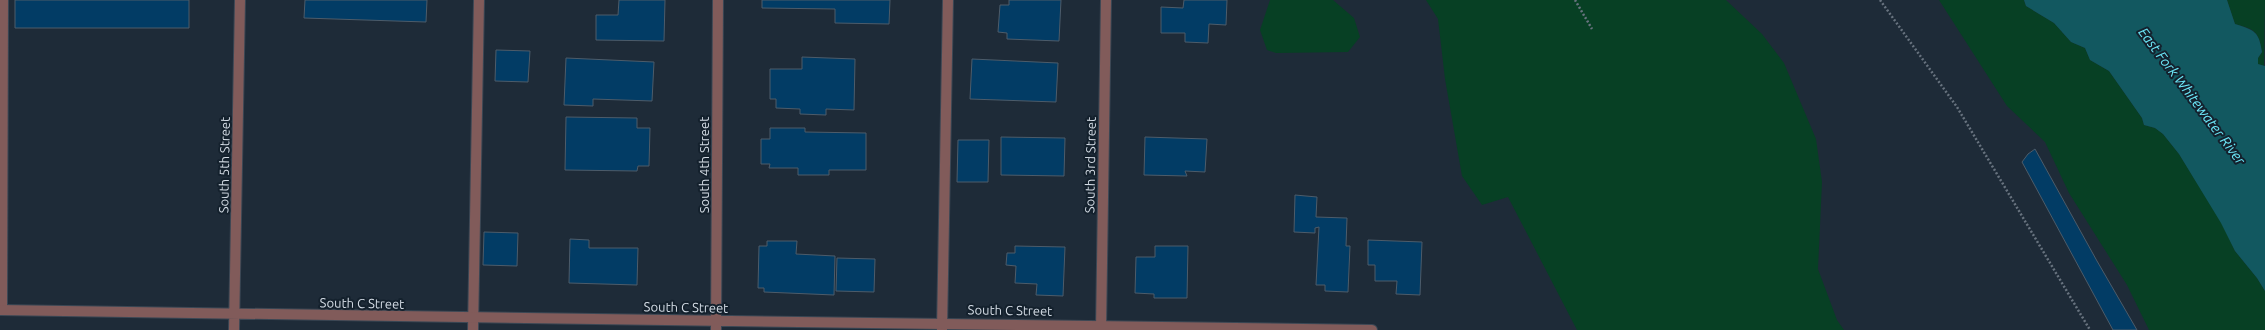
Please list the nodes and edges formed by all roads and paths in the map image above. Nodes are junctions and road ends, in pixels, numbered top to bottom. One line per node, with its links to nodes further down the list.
1 (3, 0): 10 (street)
2 (240, 0): 11 (street, South 5th Street)
3 (479, 0): 12 (street)
4 (718, 0): 13 (street, South 4th Street)
5 (948, 0): 14 (street)
6 (1106, 0): 15 (street, South 3rd Street)
7 (1575, 0): 9 (path)
8 (1880, 0): 20 (path)
9 (1592, 29)
10 (1, 310): 11 (street, South C Street)
11 (234, 315): 12 (street, South C Street); 16 (street, South 5th Street)
12 (474, 317): 13 (street, South C Street); 17 (street)
13 (716, 325): 14 (street, South C Street)
14 (942, 326): 15 (street, South C Street)
15 (1101, 327): 18 (street, South C Street)
16 (234, 330)
17 (474, 330)
18 (1351, 330): 19 (street, South C Street)
19 (1372, 330)
20 (2090, 330)

